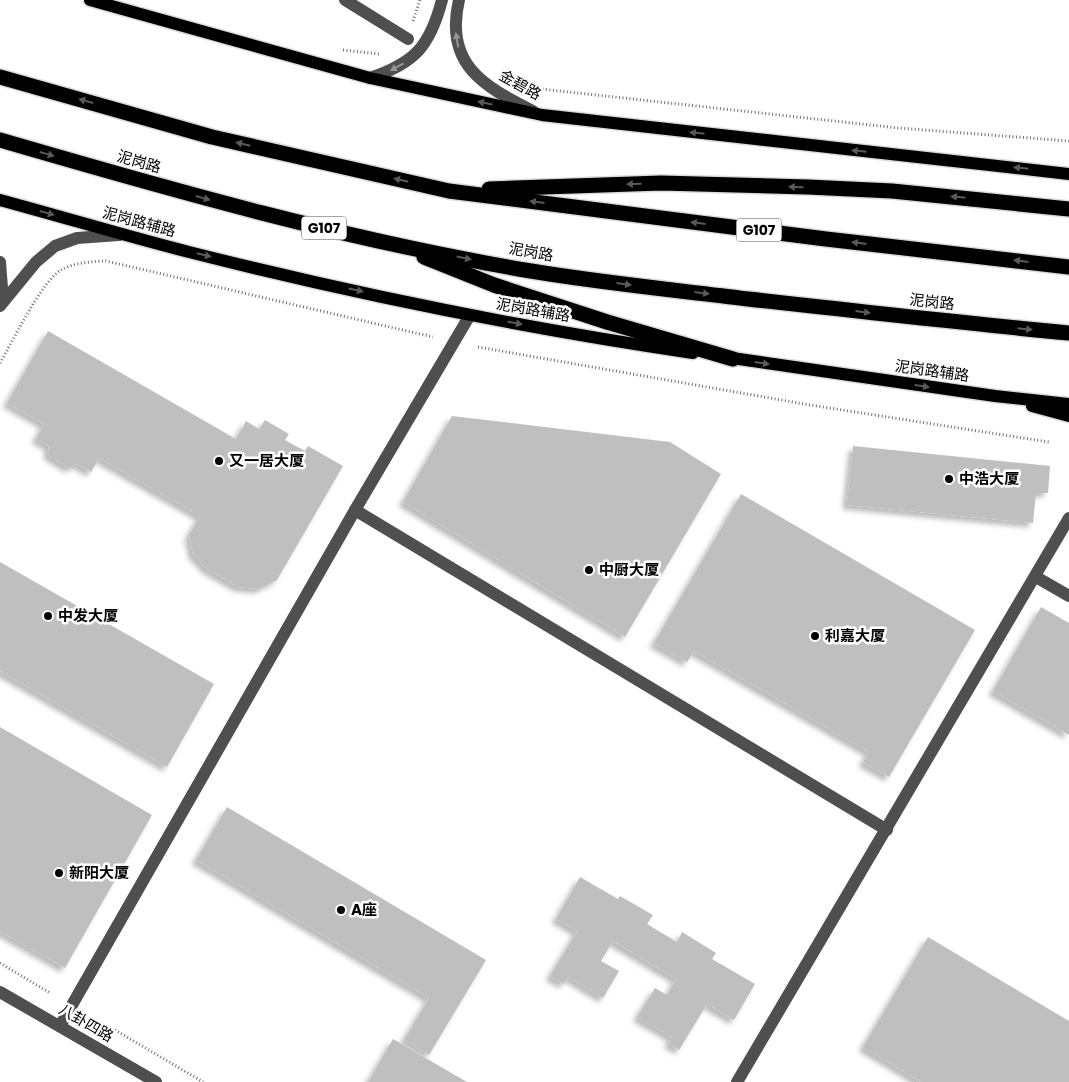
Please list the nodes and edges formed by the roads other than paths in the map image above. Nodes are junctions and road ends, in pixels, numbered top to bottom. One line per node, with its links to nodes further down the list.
1 (90, 0): 7 (main road)
2 (345, 0): 5 (street)
3 (442, 0): 7 (street, one-way to 7)
4 (459, 0): 8 (street, 金碧路, one-way to 4)
5 (408, 39)
6 (0, 77): 11 (highway, G107, one-way to 6)
7 (370, 78): 8 (main road, one-way to 7)
8 (542, 115): 10 (main road, one-way to 8)
9 (0, 140): 15 (highway, 泥岗路 / G107, one-way to 15)
10 (1069, 174)
11 (449, 191): 13 (highway, one-way to 11); 17 (highway, G107, one-way to 11)
12 (0, 200): 14 (main road, 泥岗路辅路, one-way to 14)
13 (1064, 208)
14 (124, 234): 18 (street); 19 (main road, 泥岗路辅路, one-way to 19)
15 (393, 244): 20 (highway, 泥岗路 / G107, one-way to 20); 21 (highway)
16 (0, 262): 18 (street)
17 (1069, 267)
18 (2, 304)
19 (470, 316): 21 (main road, 泥岗路辅路, one-way to 21); 25 (street)
20 (1069, 333)
21 (734, 358): 22 (main road, 泥岗路辅路, one-way to 22)
22 (995, 396): 23 (main road, 泥岗路辅路); 24 (main road)
23 (1069, 404)
24 (1069, 416)
25 (355, 510): 29 (street); 31 (street)
26 (1069, 518): 27 (street)
27 (1036, 577): 28 (street); 29 (street)
28 (1069, 596)
29 (887, 830): 33 (street)
30 (0, 992): 31 (street, 八卦四路)
31 (60, 1026): 32 (street, 八卦四路)
32 (156, 1082)
33 (737, 1082)

